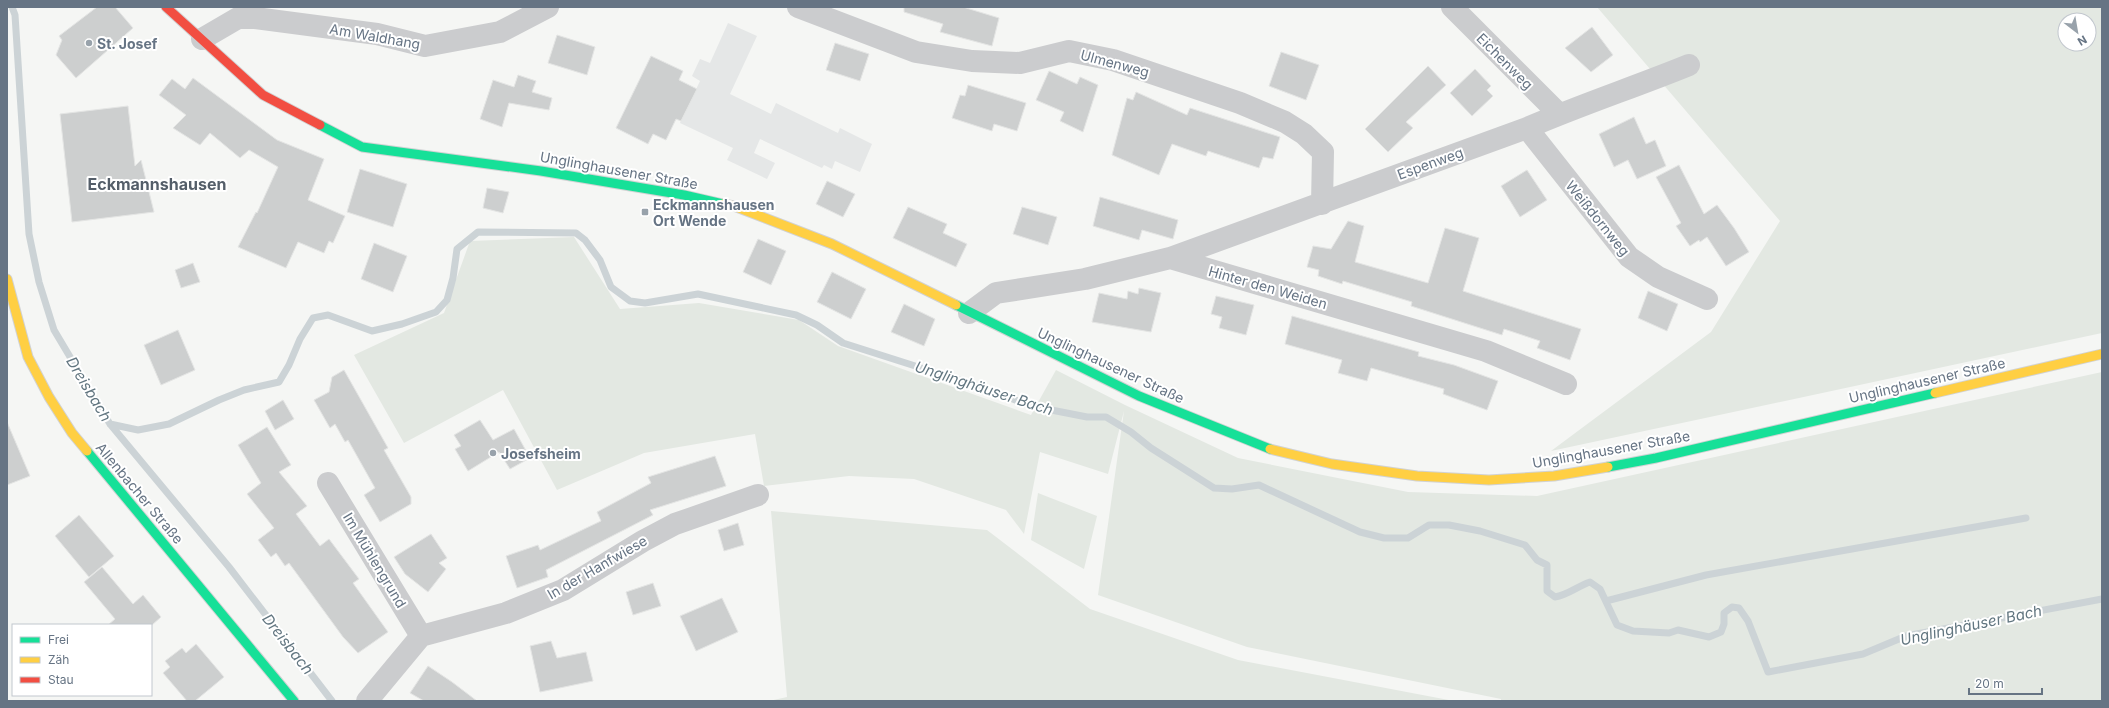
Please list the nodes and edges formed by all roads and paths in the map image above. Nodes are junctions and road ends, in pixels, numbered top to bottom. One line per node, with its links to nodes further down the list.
1 (166, 7): 6 (main road, Unglinghausener Straße)
2 (548, 7): 5 (street, Am Waldhang)
3 (798, 7): 10 (street, Ulmenweg)
4 (1452, 7): 8 (street, Eichenweg)
5 (238, 12): 6 (street, Am Waldhang)
6 (202, 39): 14 (main road, Unglinghausener Straße)
7 (1689, 65): 8 (street, Espenweg)
8 (1559, 114): 9 (street, Espenweg)
9 (1527, 128): 10 (street, Espenweg); 13 (street, Weißdornweg)
10 (1322, 204): 11 (street, Espenweg)
11 (1170, 258): 14 (street); 16 (street, Hinter den Weiden)
12 (7, 279): 20 (main road, Allenbacher Straße)
13 (1707, 300)
14 (969, 313): 15 (main road, Unglinghausener Straße)
15 (2102, 354)
16 (1566, 384)
17 (328, 483): 19 (street, Im Mühlengrund)
18 (758, 495): 19 (street, In der Hanfwiese)
19 (421, 636): 21 (street)
20 (294, 701)
21 (368, 701)

